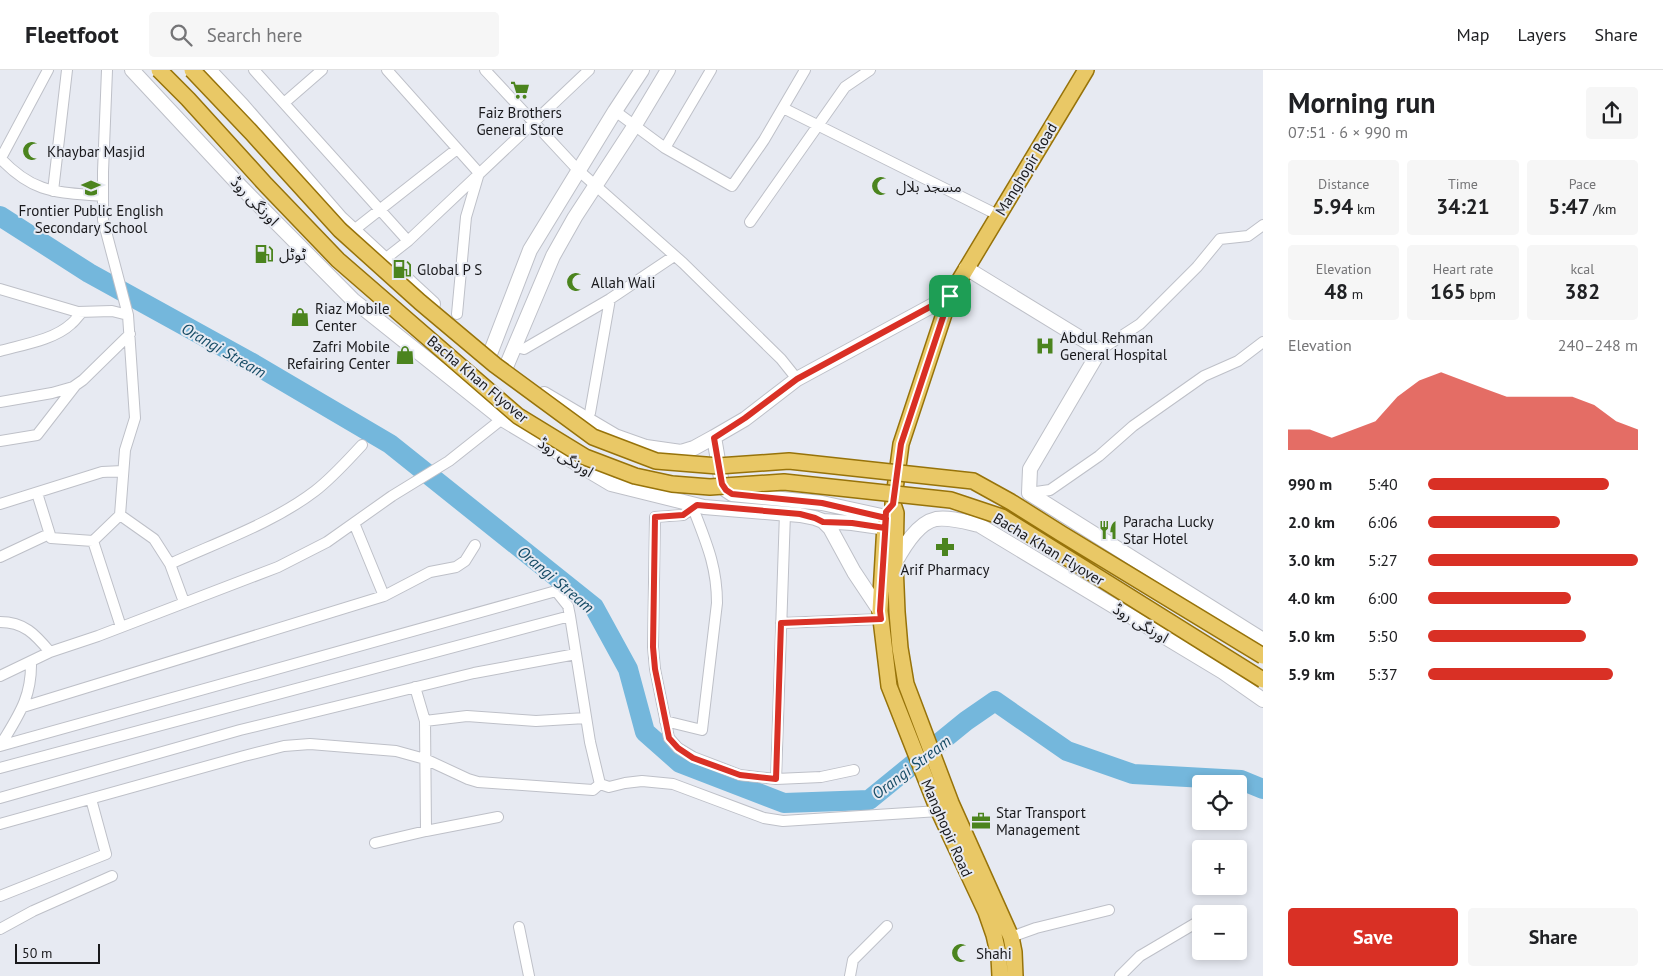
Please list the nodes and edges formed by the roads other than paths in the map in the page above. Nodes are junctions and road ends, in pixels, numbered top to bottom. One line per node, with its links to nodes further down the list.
1 (48, 70): 27 (street)
2 (67, 70): 31 (street)
3 (107, 70): 32 (street)
4 (132, 70): 59 (street, اورنگی روڈ)
5 (159, 70): 92 (main road, Bacha Khan Flyover, bridge)
6 (192, 70): 89 (main road, Bacha Khan Flyover, bridge)
7 (209, 70): 37 (street)
8 (254, 70): 19 (street)
9 (322, 70): 19 (street)
10 (387, 70): 25 (street)
11 (485, 70): 22 (street)
12 (589, 70): 22 (street)
13 (642, 70): 21 (street)
14 (668, 70): 23 (street)
15 (711, 70): 26 (street)
16 (806, 70): 20 (street)
17 (870, 70): 24 (street)
18 (1086, 70): 34 (main road, Manghopir Road)
19 (284, 103): 33 (street)
20 (783, 108): 24 (street); 26 (street)
21 (615, 110): 23 (street); 28 (street)
22 (533, 122): 28 (street); 29 (street)
23 (635, 125): 26 (street); 30 (street)
24 (818, 125): 34 (street); 35 (street)
25 (457, 148): 29 (street); 33 (street)
26 (665, 148)
27 (0, 158): 31 (street)
28 (578, 170): 30 (street); 53 (street)
29 (479, 173): 38 (street); 46 (street)
30 (596, 185): 39 (street); 50 (street)
31 (53, 192): 32 (street)
32 (103, 196): 47 (street)
33 (380, 210): 37 (street); 38 (street)
34 (998, 215): 41 (main road, Manghopir Road)
35 (750, 222)
36 (1263, 225): 51 (street)
37 (354, 230): 40 (street)
38 (408, 241): 40 (street)
39 (674, 256): 44 (street); 55 (street)
40 (385, 259): 53 (street)
41 (966, 268): 43 (main road, Manghopir Road); 51 (street)
42 (0, 289): 45 (street)
43 (950, 296): 55 (street); 70 (main road, Manghopir Road)
44 (610, 299): 50 (street); 58 (street)
45 (82, 312): 47 (street); 52 (street)
46 (457, 314)
47 (128, 315): 48 (street)
48 (130, 334): 56 (street); 63 (street)
49 (1263, 342): 65 (street)
50 (516, 347): 54 (street)
51 (1100, 350): 65 (street)
52 (0, 351)
53 (490, 354): 54 (street)
54 (506, 367): 60 (street)
55 (797, 379): 60 (street)
56 (76, 385): 57 (street); 61 (street)
57 (0, 402)
58 (590, 413)
59 (502, 419): 67 (street, اورنگی روڈ); 72 (street)
60 (714, 438): 70 (street)
61 (0, 441)
62 (362, 445): 77 (street)
63 (123, 471): 64 (street); 69 (street)
64 (37, 493): 66 (street); 73 (street)
65 (1029, 493): 86 (street)
66 (0, 504)
67 (695, 507): 68 (street, اورنگی روڈ); 98 (street); 98 (street)
68 (785, 513): 71 (street, اورنگی روڈ); 84 (street)
69 (120, 515): 74 (street); 77 (street)
70 (891, 520): 71 (street, اورنگی روڈ); 78 (main road, Manghopir Road); 81 (main road, Manghopir Road)
71 (823, 522): 81 (street)
72 (354, 523): 79 (street); 80 (street)
73 (50, 534): 74 (street); 76 (street)
74 (93, 541): 85 (street)
75 (475, 544): 79 (street)
76 (0, 557)
77 (170, 564): 80 (street)
78 (895, 564): 94 (street, اورنگی روڈ); 107 (main road, Manghopir Road)
79 (384, 596): 95 (street)
80 (184, 602): 85 (street)
81 (880, 615): 84 (street); 107 (main road, Manghopir Road)
82 (570, 616): 88 (street); 99 (street); 101 (street)
83 (0, 622): 87 (street)
84 (781, 623): 103 (street)
85 (121, 627): 87 (street)
86 (1263, 640)
87 (50, 652): 90 (street)
88 (576, 654): 93 (street); 96 (street)
89 (1263, 656)
90 (31, 661): 91 (street); 95 (street)
91 (0, 676)
92 (1263, 680)
93 (416, 687): 97 (street); 105 (street)
94 (1263, 700)
95 (23, 707): 99 (street)
96 (586, 718): 97 (street); 104 (street)
97 (425, 721): 100 (street)
98 (665, 721): 103 (street)
99 (0, 746)
100 (425, 759): 104 (street); 106 (street); 111 (street)
101 (0, 768)
102 (854, 770): 103 (street)
103 (776, 779)
104 (600, 784): 107 (street)
105 (0, 798)
106 (91, 799): 110 (street); 114 (street)
107 (942, 806): 120 (main road, Manghopir Road); 123 (main road, Manghopir Road)
108 (0, 812): 110 (street)
109 (498, 817): 111 (street)
110 (2, 824)
111 (426, 831): 112 (street)
112 (375, 843)
113 (112, 876): 119 (street)
114 (0, 896)
115 (1109, 910): 120 (street)
116 (1192, 925): 125 (street)
117 (887, 926): 122 (street)
118 (519, 927): 121 (street)
119 (0, 929)
120 (1010, 937): 124 (main road, Manghopir Road)
121 (529, 976)
122 (850, 976)
123 (1000, 976)
124 (1015, 976)
125 (1120, 976)

